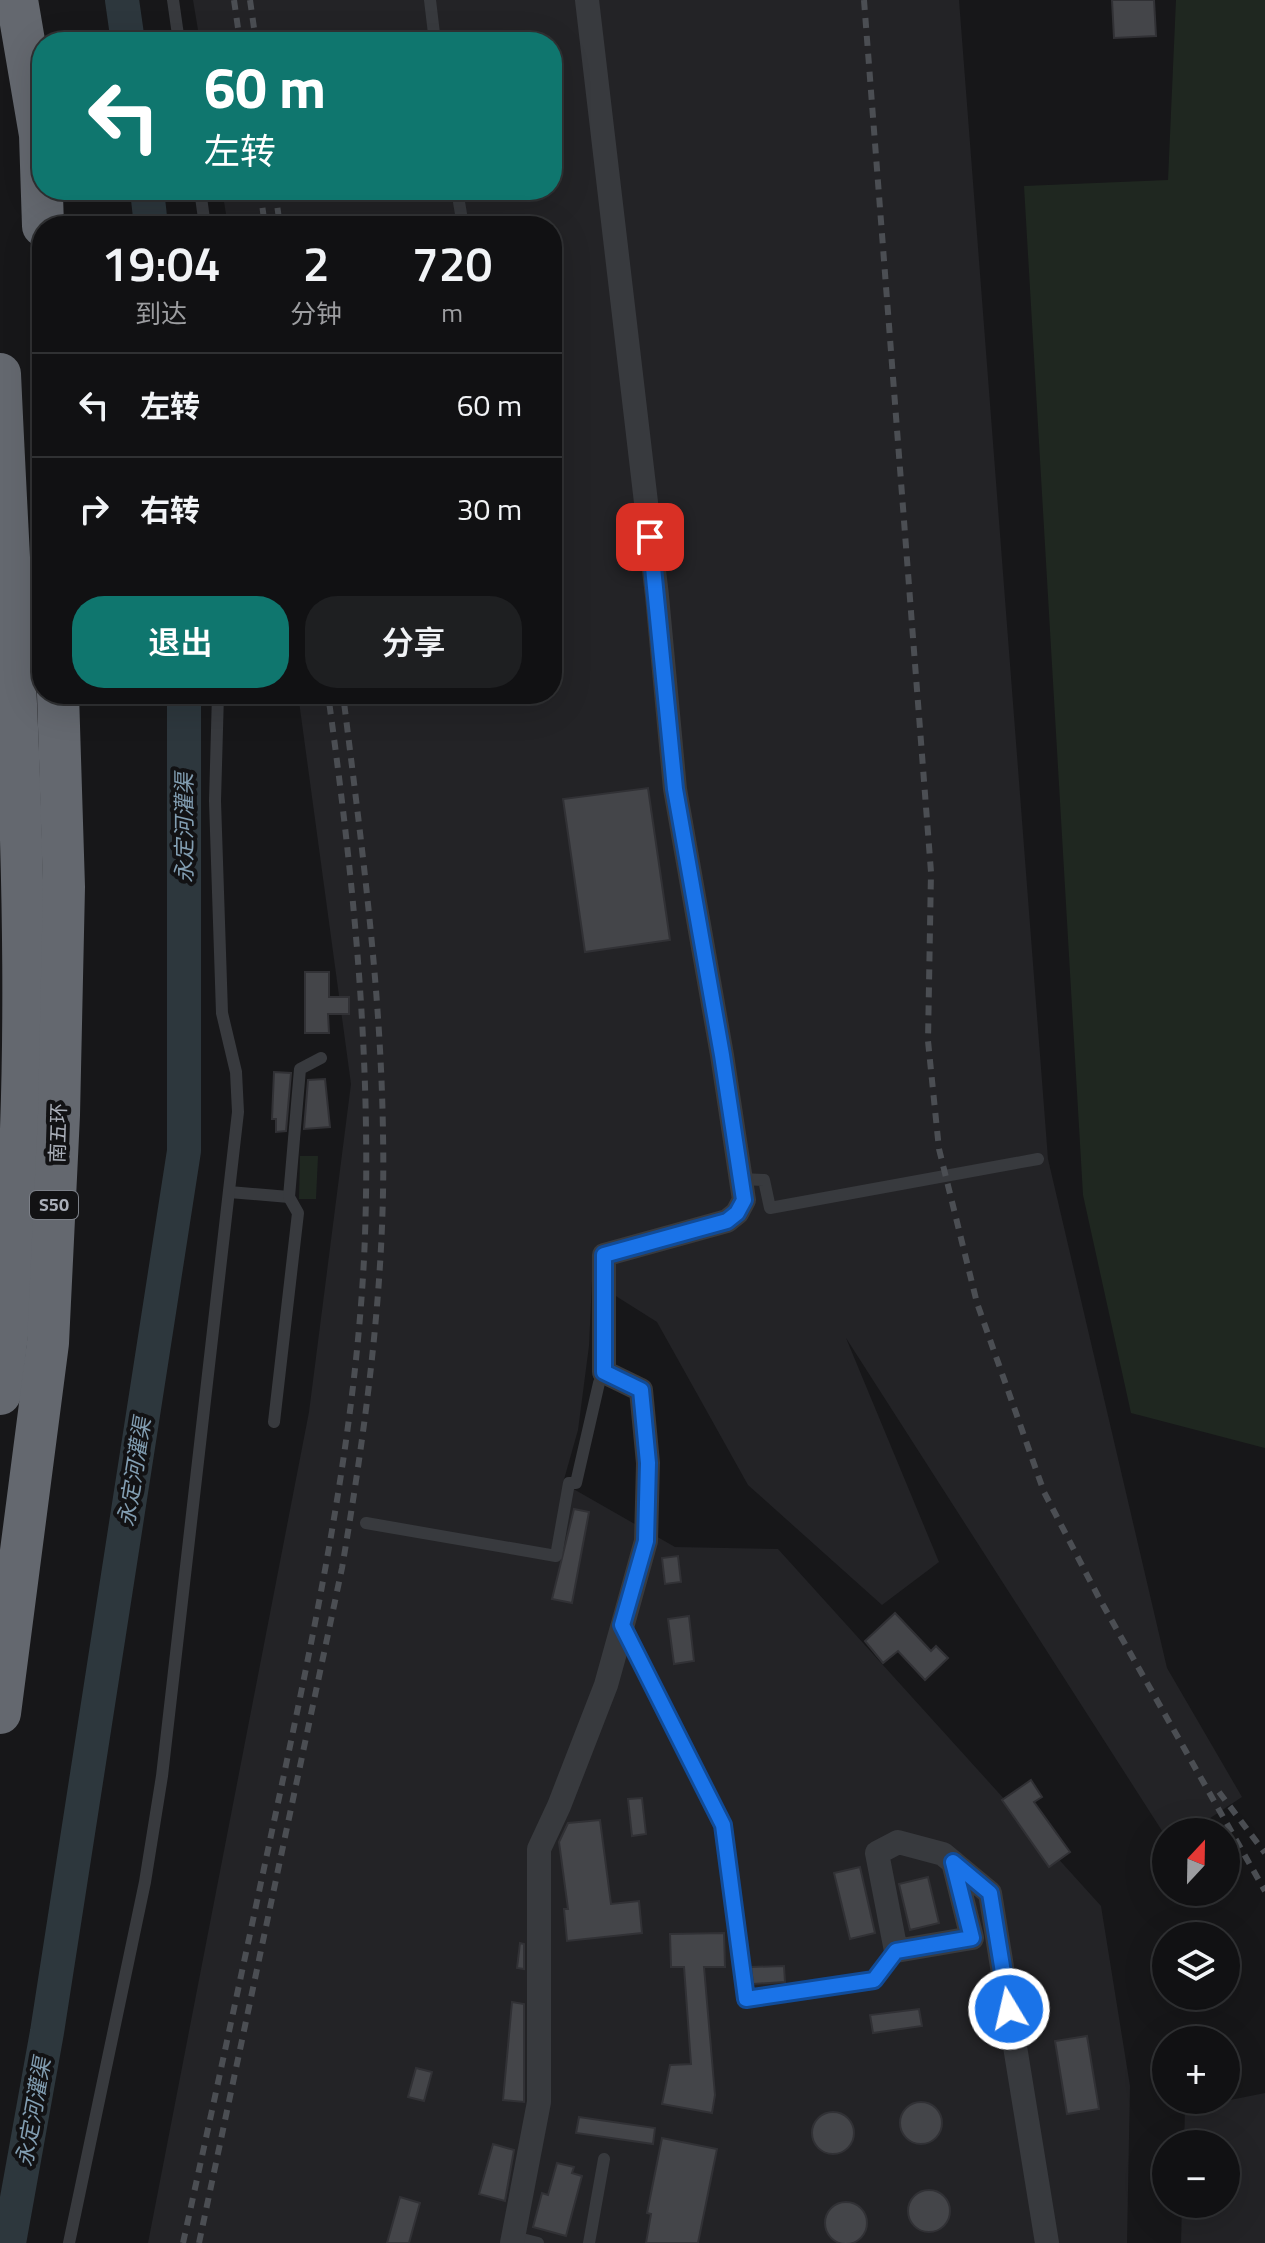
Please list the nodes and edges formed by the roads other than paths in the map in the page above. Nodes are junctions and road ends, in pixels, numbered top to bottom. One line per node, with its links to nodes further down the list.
1 (17, 0): 7 (highway)
2 (173, 0): 5 (lane)
3 (430, 0): 6 (lane)
4 (587, 0): 13 (street)
5 (178, 32)
6 (434, 32)
7 (32, 88)
8 (0, 374): 17 (highway, 南五环 / S50)
9 (58, 704): 21 (highway, 南五环 / S50)
10 (218, 704): 14 (lane)
11 (321, 1058): 15 (lane)
12 (1038, 1159): 13 (lane)
13 (740, 1179): 16 (street)
14 (229, 1192): 15 (lane); 26 (lane)
15 (289, 1197): 18 (lane)
16 (604, 1372): 19 (lane); 20 (street)
17 (0, 1394)
18 (274, 1422)
19 (366, 1523)
20 (622, 1625): 23 (lane); 25 (street)
21 (0, 1713)
22 (953, 1862): 23 (street); 23 (street); 29 (street)
23 (896, 1951)
24 (604, 2159): 28 (lane)
25 (513, 2240): 27 (lane)
26 (69, 2243)
27 (538, 2243)
28 (589, 2243)
29 (1047, 2243)

